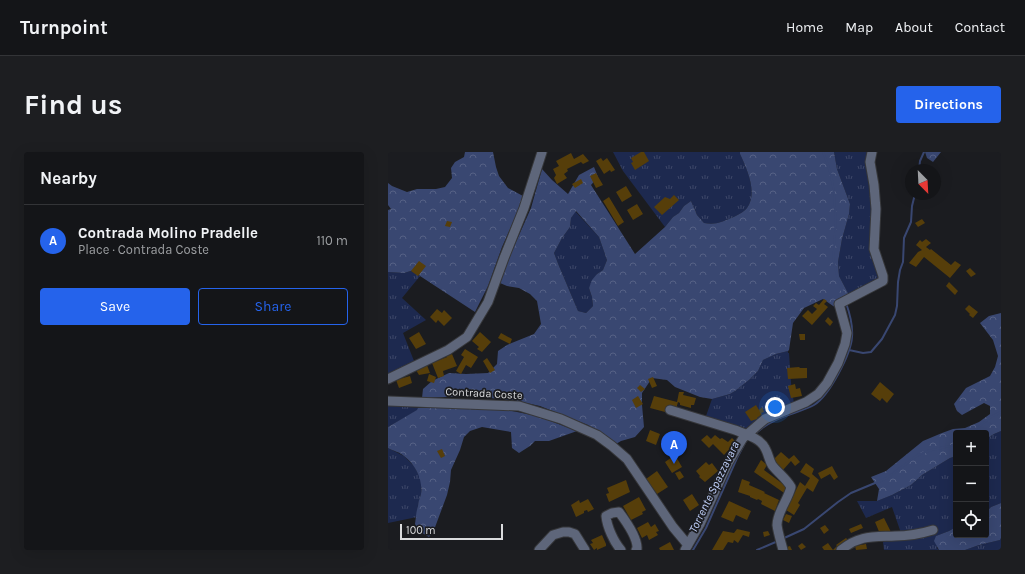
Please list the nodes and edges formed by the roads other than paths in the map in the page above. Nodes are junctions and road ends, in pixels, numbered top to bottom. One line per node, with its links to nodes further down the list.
1 (542, 152): 3 (street)
2 (872, 152): 6 (street)
3 (388, 379)
4 (388, 401): 9 (street, Contrada Coste)
5 (670, 410): 6 (street)
6 (746, 434): 8 (street); 9 (street)
7 (933, 530): 14 (street)
8 (781, 542)
9 (686, 547)
10 (618, 549): 13 (street)
11 (539, 550): 12 (street)
12 (585, 550)
13 (636, 550)
14 (841, 550)

